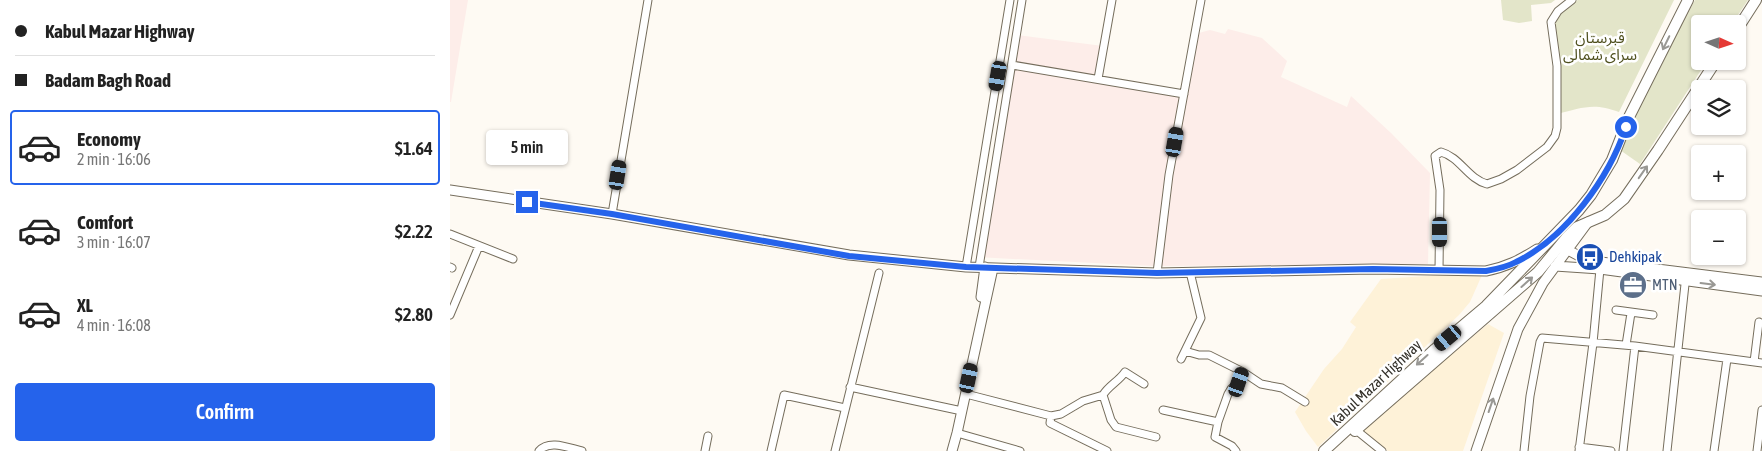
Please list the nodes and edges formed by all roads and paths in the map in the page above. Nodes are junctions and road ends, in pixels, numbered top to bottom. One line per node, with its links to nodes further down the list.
1 (648, 0): 15 (street)
2 (1010, 0): 23 (street)
3 (1022, 0): 10 (street)
4 (1112, 0): 12 (street)
5 (1201, 0): 13 (street)
6 (1572, 0): 26 (street)
7 (1688, 0): 18 (highway, Kabul Mazar Highway, one-way to 18)
8 (1756, 0): 9 (highway)
9 (1746, 16)
10 (1012, 65): 12 (street); 24 (street)
11 (1710, 70): 16 (highway, Kabul Mazar Highway, one-way to 11)
12 (1098, 79): 13 (street)
13 (1184, 94): 29 (street)
14 (451, 192): 15 (main road)
15 (612, 214): 23 (main road)
16 (1588, 222): 20 (main road); 33 (highway, Kabul Mazar Highway, one-way to 16)
17 (450, 234): 19 (street)
18 (1544, 245): 26 (main road); 33 (highway, Kabul Mazar Highway)
19 (480, 246): 21 (street); 36 (street)
20 (1566, 249): 22 (main road); 30 (main road)
21 (513, 259)
22 (1555, 266): 25 (main road); 79 (main road, one-way to 22)
23 (966, 267): 24 (main road)
24 (985, 267): 29 (main road); 51 (main road); 57 (main road)
25 (1600, 269): 30 (main road); 39 (street)
26 (1435, 270): 27 (main road)
27 (1190, 272): 29 (main road); 42 (street)
28 (879, 273): 50 (street)
29 (1157, 273)
30 (1686, 277): 31 (main road); 32 (main road, one-way to 32); 43 (street)
31 (1762, 282)
32 (1762, 291)
33 (1488, 310): 60 (highway, Kabul Mazar Highway); 76 (highway, Kabul Mazar Highway, one-way to 76)
34 (1616, 310): 35 (street)
35 (1631, 312): 37 (street); 40 (street)
36 (450, 315)
37 (1653, 315)
38 (1760, 322): 46 (street)
39 (1593, 343): 40 (street); 65 (street); 80 (street)
40 (1626, 345): 41 (street)
41 (1635, 346): 43 (street); 82 (street)
42 (1185, 351): 45 (street); 48 (street)
43 (1678, 352): 44 (street); 83 (street)
44 (1727, 358): 46 (street); 84 (street)
45 (1181, 359)
46 (1754, 362): 47 (street)
47 (1762, 363)
48 (1243, 372): 53 (street); 59 (street)
49 (1144, 384): 52 (street)
50 (850, 387): 54 (street); 57 (street)
51 (966, 394): 57 (main road); 58 (street)
52 (1103, 395): 58 (street); 63 (street)
53 (1305, 402)
54 (845, 408): 69 (street); 70 (street)
55 (1163, 410): 59 (street)
56 (1762, 410): 85 (street)
57 (960, 411): 61 (main road); 71 (main road)
58 (1051, 416): 74 (street)
59 (1218, 422): 75 (street)
60 (1356, 430): 77 (highway, Kabul Mazar Highway); 78 (street)
61 (957, 434): 72 (main road); 73 (street)
62 (708, 436): 68 (street)
63 (1156, 437)
64 (541, 449): 66 (street); 67 (street)
65 (1579, 449): 81 (street)
66 (563, 451)
67 (582, 451)
68 (705, 451)
69 (772, 451)
70 (835, 451)
71 (947, 451)
72 (952, 451)
73 (1020, 451)
74 (1107, 451)
75 (1236, 451)
76 (1324, 451)
77 (1334, 451)
78 (1382, 451)
79 (1476, 451)
80 (1524, 451)
81 (1611, 451)
82 (1623, 451)
83 (1668, 451)
84 (1714, 451)
85 (1757, 451)

